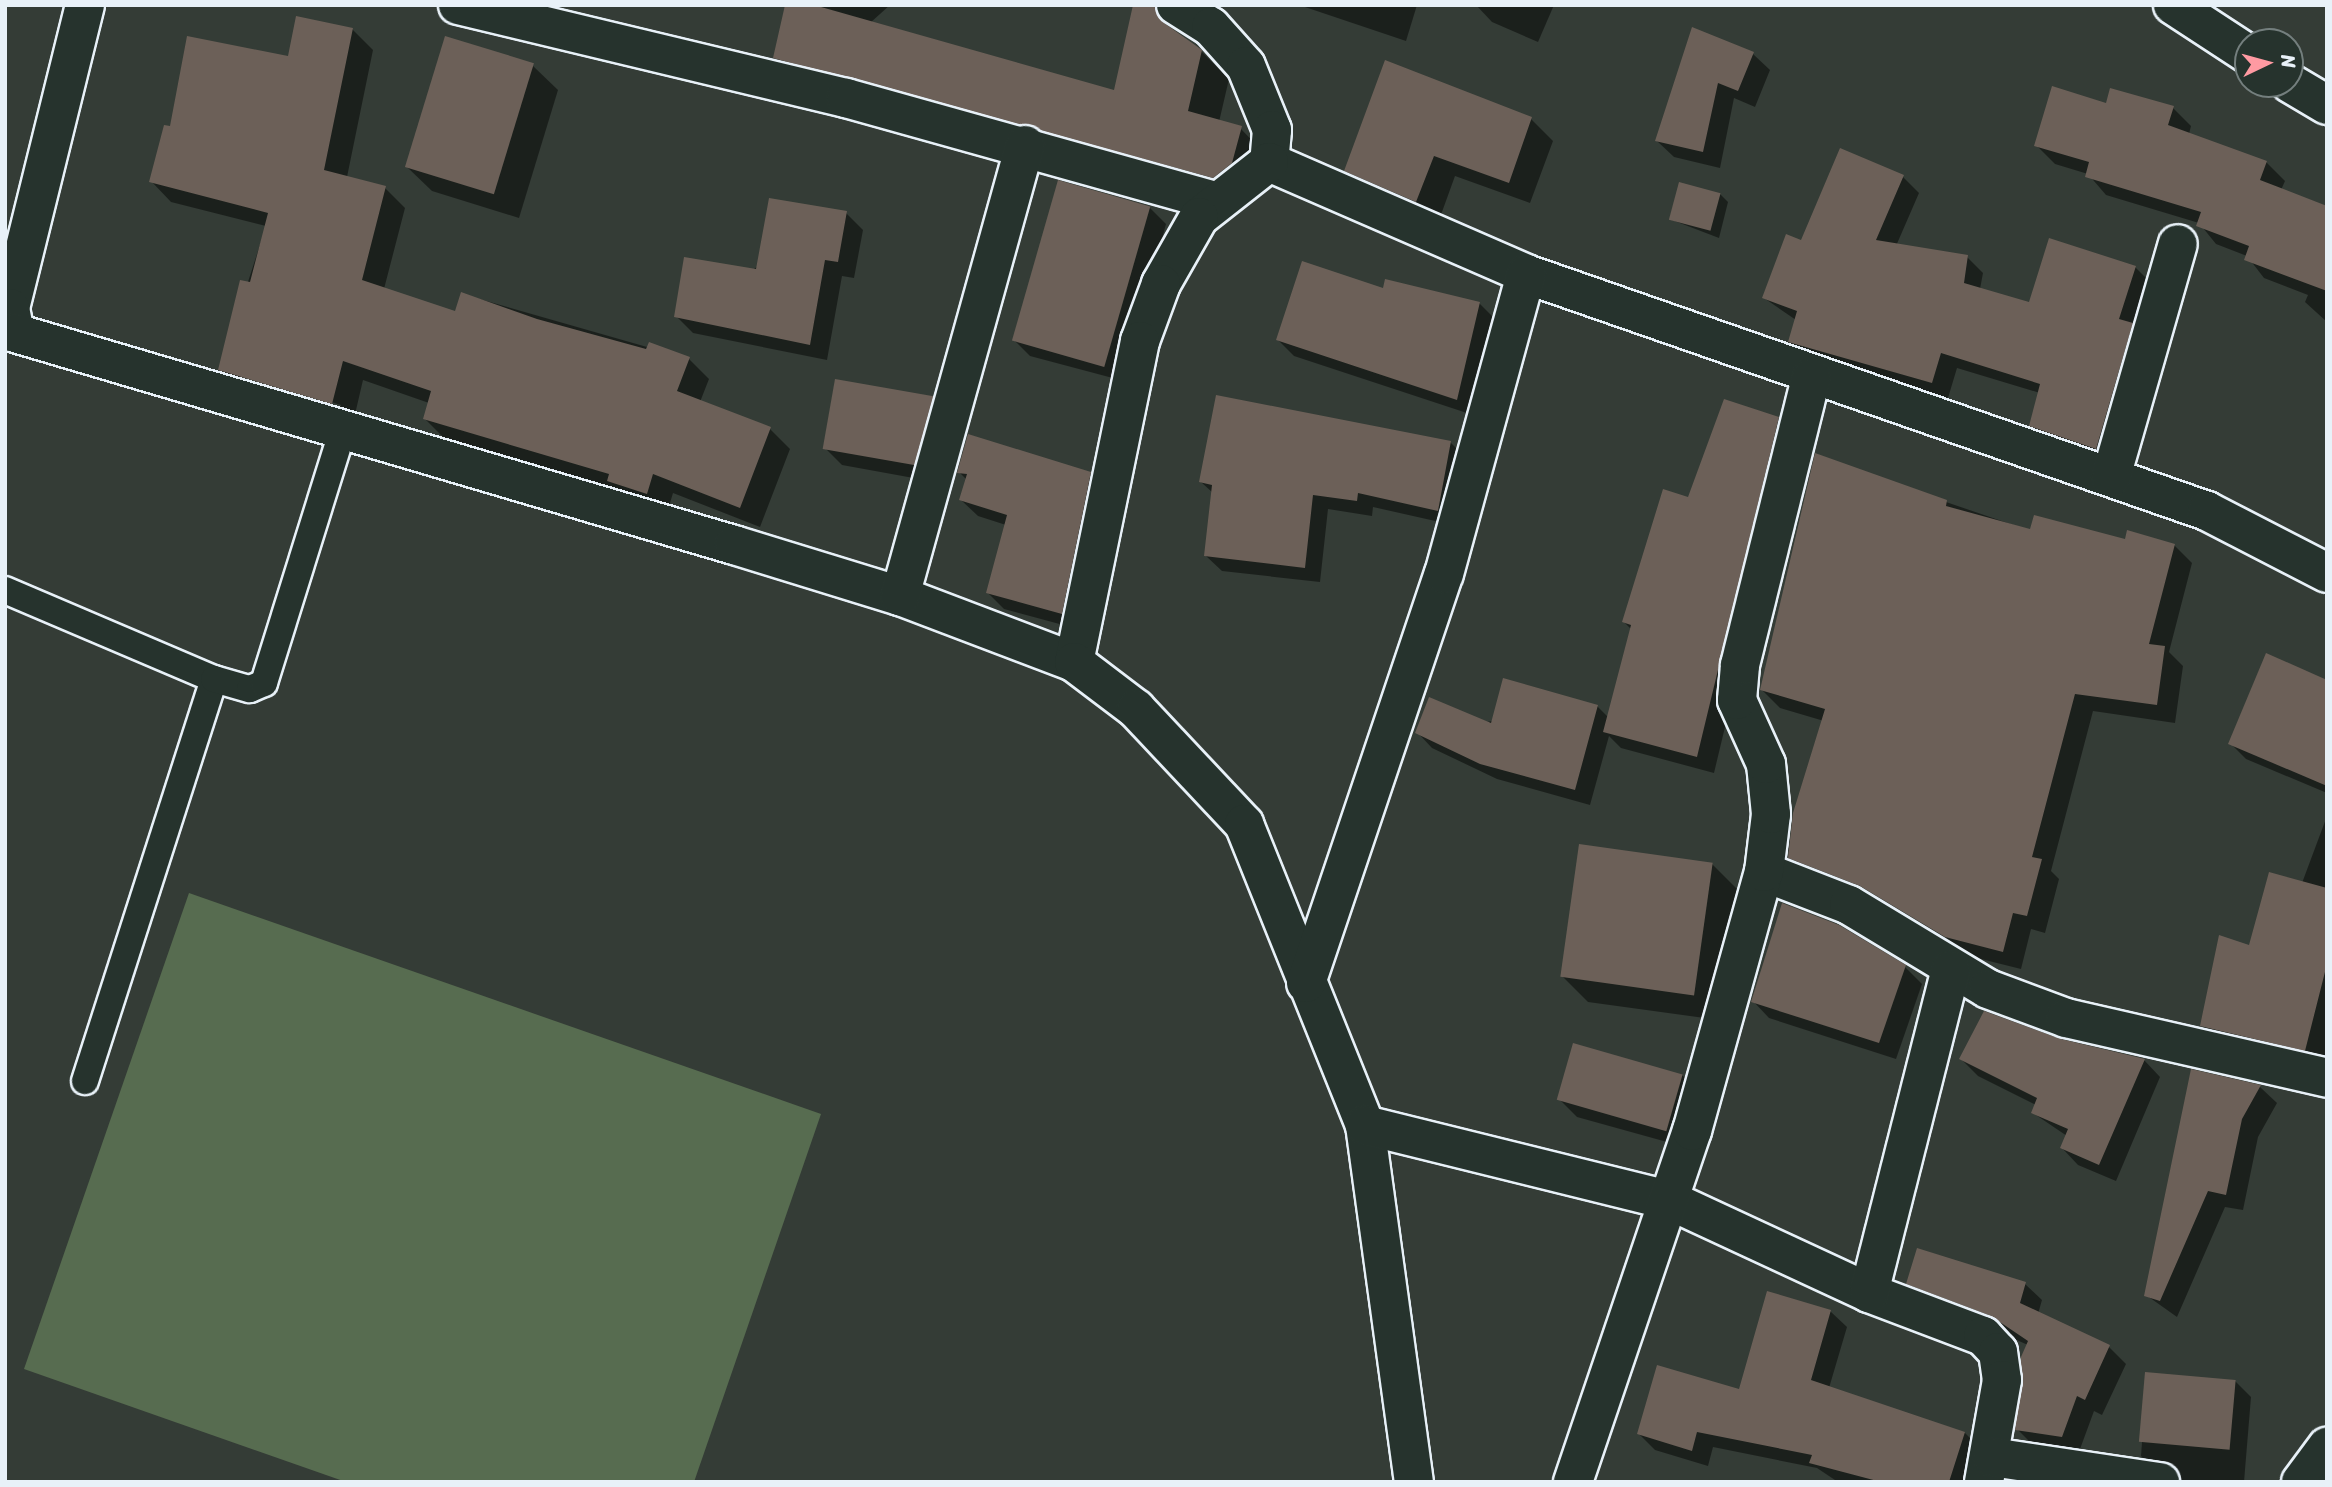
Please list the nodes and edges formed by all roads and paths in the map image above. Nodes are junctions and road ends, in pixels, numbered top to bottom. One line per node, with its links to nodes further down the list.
1 (85, 5): 13 (street)
2 (458, 5): 8 (street)
3 (1176, 5): 9 (street)
4 (2173, 5): 5 (street)
5 (2234, 45)
6 (2304, 91): 7 (street)
7 (2327, 105)
8 (1025, 145): 10 (street); 19 (street)
9 (1269, 162): 10 (street); 12 (street)
10 (1214, 201): 20 (street)
11 (2178, 244): 16 (street)
12 (1526, 274): 14 (street); 24 (street)
13 (8, 336): 15 (street)
14 (1811, 378): 16 (street); 22 (street)
15 (342, 432): 19 (street); 21 (lane)
16 (2111, 477): 17 (street)
17 (2327, 573)
18 (5, 590): 21 (lane)
19 (900, 596): 20 (street)
20 (1074, 662): 24 (street)
21 (214, 679): 26 (lane)
22 (1764, 872): 23 (street); 28 (street)
23 (1951, 970): 25 (street); 29 (street)
24 (1306, 983): 27 (street)
25 (2327, 1078)
26 (85, 1081)
27 (1365, 1125): 28 (street); 32 (street)
28 (1669, 1200): 29 (street); 33 (street)
29 (1869, 1293): 31 (street)
30 (2327, 1447): 35 (street)
31 (1988, 1469): 34 (street)
32 (1414, 1482)
33 (1573, 1482)
34 (2160, 1482)
35 (2301, 1482)

